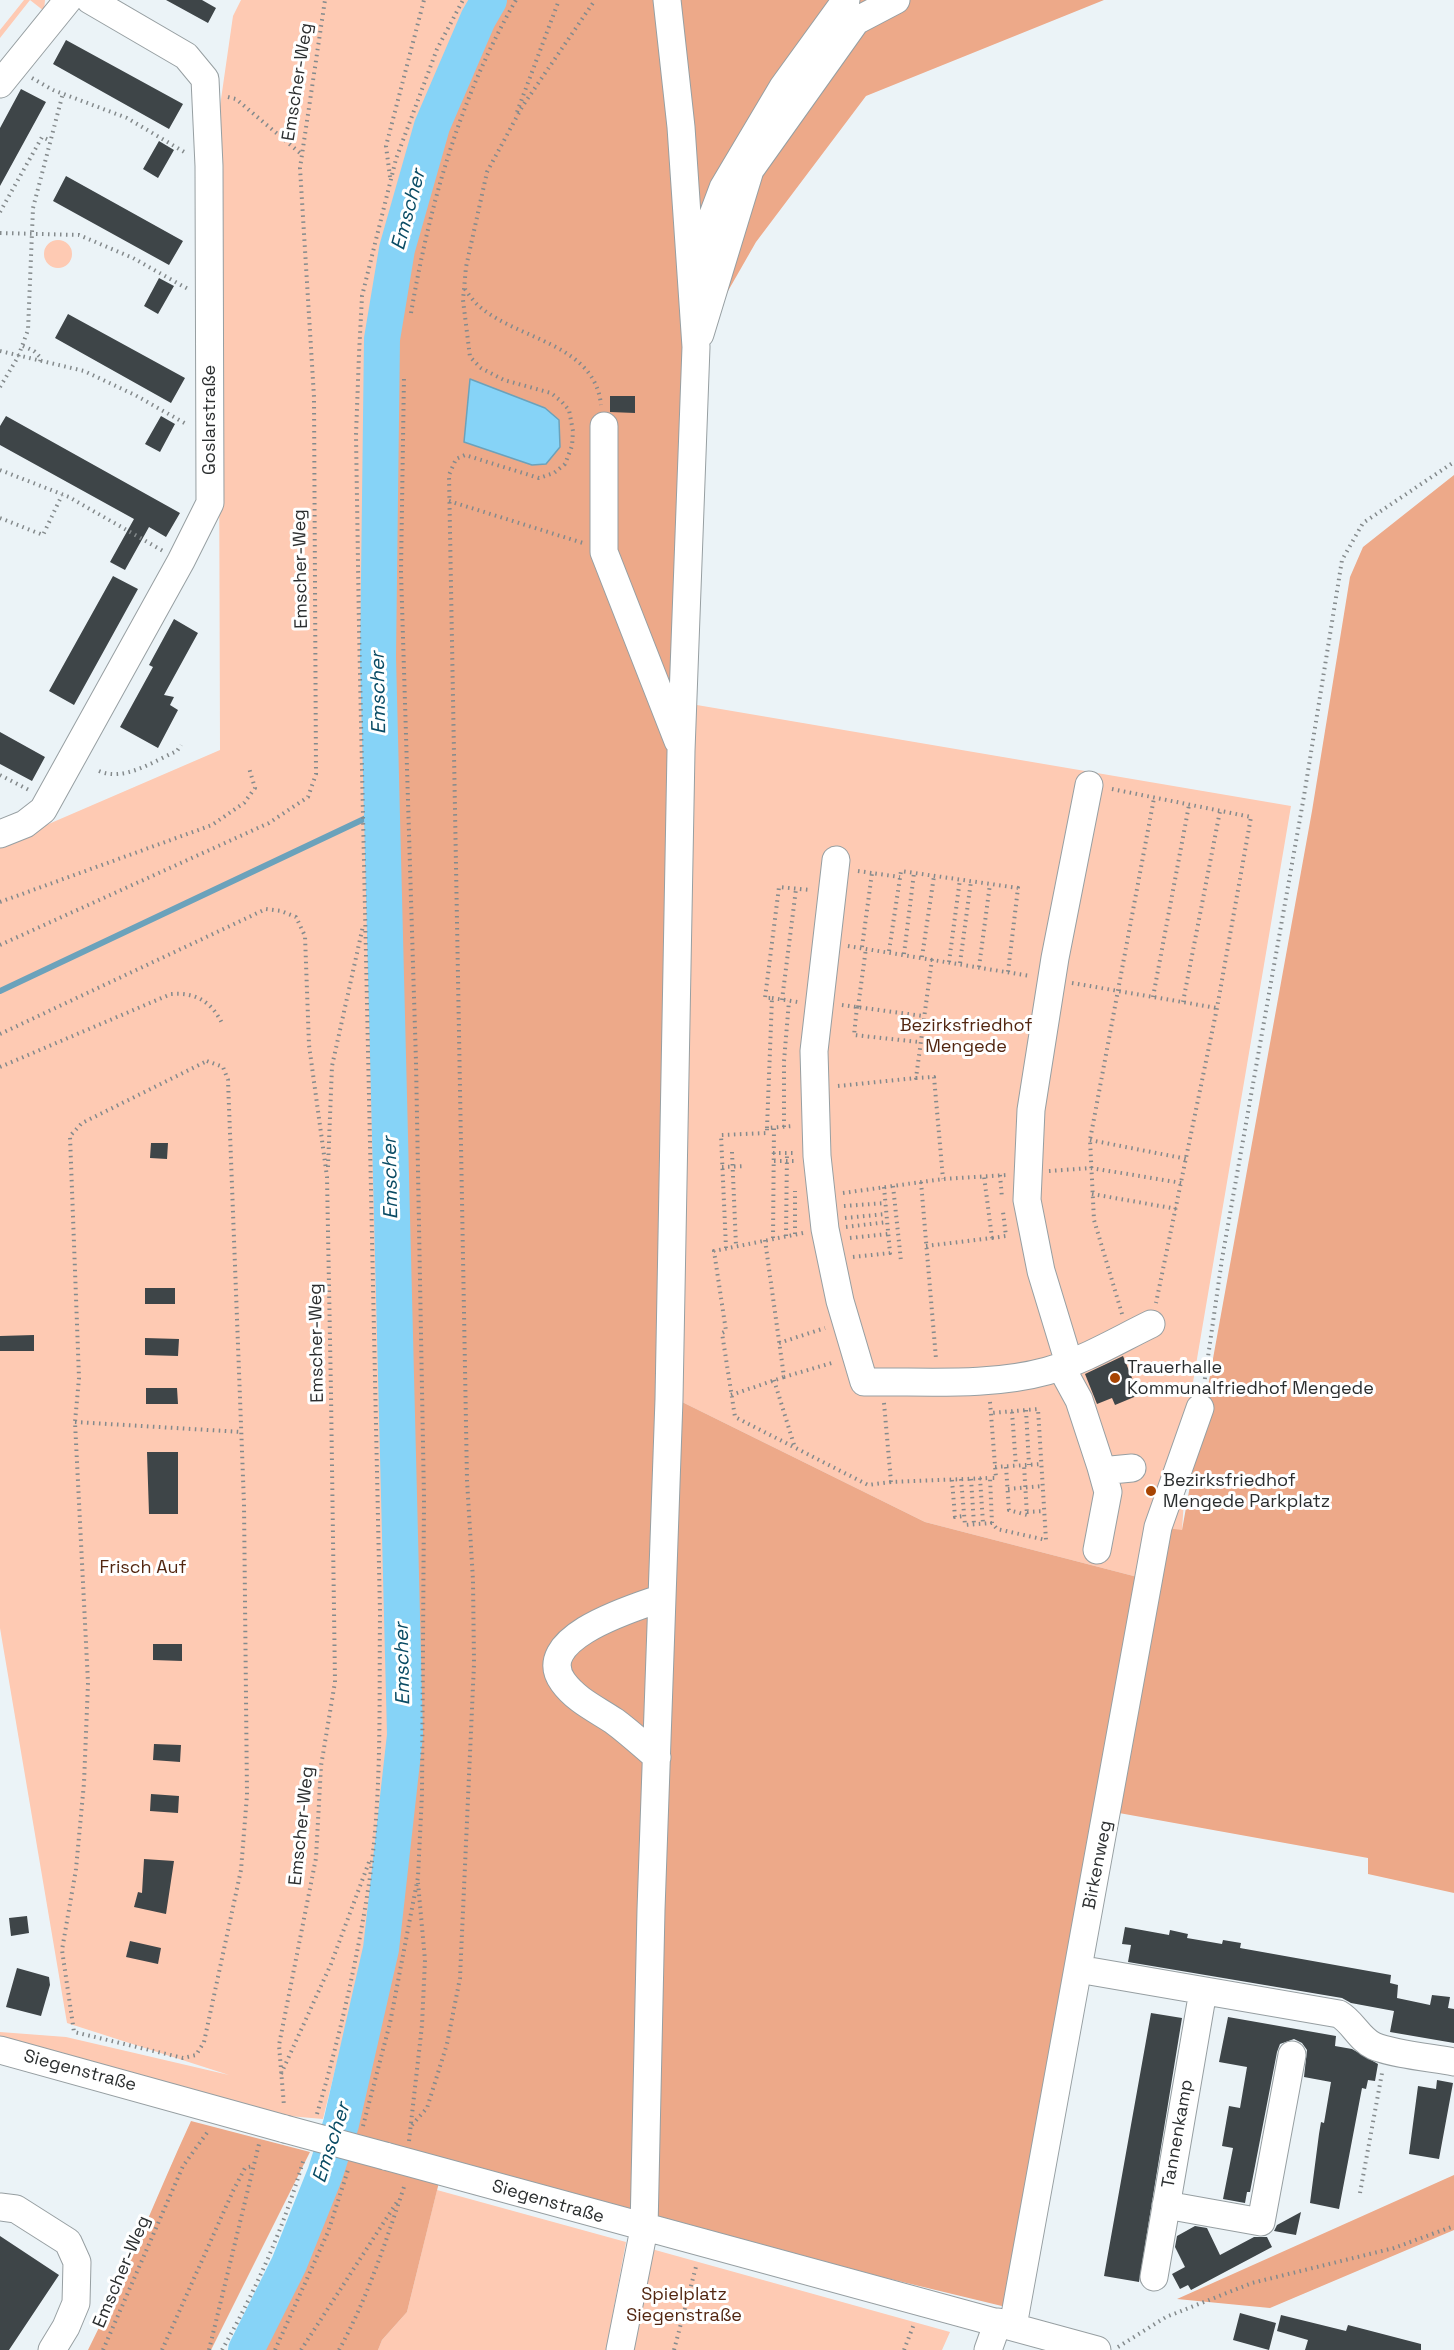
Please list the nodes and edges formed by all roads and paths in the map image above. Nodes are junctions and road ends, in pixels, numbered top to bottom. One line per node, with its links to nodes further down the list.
1 (68, 0): 12 (street)
2 (90, 0): 13 (street, Goslarstraße)
3 (325, 0): 17 (path, Emscher-Weg)
4 (424, 0): 19 (path)
5 (463, 0): 19 (path)
6 (516, 0): 26 (path)
7 (559, 0): 15 (path)
8 (595, 0): 15 (path)
9 (667, 0): 23 (street)
10 (846, 0): 23 (street)
11 (896, 0): 28 (street)
12 (6, 76): 14 (path)
13 (207, 91): 17 (path); 18 (street, Goslarstraße)
14 (63, 93): 16 (path); 18 (path)
15 (513, 125): 24 (path)
16 (51, 141): 20 (path); 22 (path)
17 (300, 153): 67 (path, Emscher-Weg)
18 (209, 166): 25 (street, Goslarstraße)
19 (390, 180): 65 (path)
20 (0, 212)
21 (0, 233): 22 (path)
22 (32, 234): 25 (path); 27 (path)
23 (690, 278): 28 (street)
24 (464, 289): 34 (path); 39 (path)
25 (210, 300): 35 (street, Goslarstraße)
26 (411, 313)
27 (23, 346): 30 (path); 31 (path)
28 (696, 347): 44 (street)
29 (0, 351): 30 (path)
30 (18, 357): 31 (path); 33 (path)
31 (40, 362): 35 (path)
32 (404, 375): 180 (path)
33 (0, 387)
34 (604, 426): 41 (street)
35 (210, 438): 42 (street, Goslarstraße)
36 (1454, 462): 147 (path)
37 (0, 470): 38 (path)
38 (62, 495): 40 (path); 42 (path)
39 (449, 501): 41 (path); 191 (path)
40 (0, 518)
41 (604, 552): 44 (street)
42 (181, 561): 50 (street, Goslarstraße)
43 (181, 745): 46 (path)
44 (681, 751): 177 (street)
45 (249, 768): 64 (path)
46 (99, 771)
47 (0, 775): 50 (path)
48 (1089, 785): 49 (path); 77 (street)
49 (1154, 798): 51 (path); 78 (path)
50 (48, 801): 53 (street, Goslarstraße)
51 (1189, 805): 52 (path); 79 (path)
52 (1220, 811): 83 (path); 85 (path)
53 (0, 834)
54 (845, 865): 55 (path); 63 (street)
55 (872, 873): 58 (path); 68 (path)
56 (914, 873): 57 (path); 58 (path); 70 (path)
57 (934, 876): 59 (path); 71 (path)
58 (900, 877): 69 (path)
59 (960, 879): 60 (path); 73 (path)
60 (971, 881): 61 (path); 74 (path)
61 (990, 884): 75 (path); 76 (path)
62 (796, 889): 63 (path); 80 (path); 96 (path)
63 (832, 892): 66 (street)
64 (0, 902)
65 (365, 920): 113 (path); 179 (path)
66 (827, 942): 68 (path); 82 (street)
67 (0, 945)
68 (864, 948): 69 (path); 84 (path)
69 (889, 951): 70 (path)
70 (904, 954): 71 (path)
71 (922, 957): 72 (path)
72 (932, 959): 73 (path); 86 (path)
73 (949, 962): 74 (path)
74 (960, 963): 75 (path)
75 (979, 967): 76 (path)
76 (1008, 972): 77 (path)
77 (1052, 980): 78 (path); 110 (street)
78 (1117, 991): 79 (path); 97 (path)
79 (1153, 997): 83 (path)
80 (782, 1000)
81 (789, 1001): 95 (path)
82 (820, 1002): 84 (path); 92 (street)
83 (1183, 1002): 85 (path)
84 (858, 1007): 86 (path); 89 (path)
85 (1216, 1008): 101 (path)
86 (923, 1016): 89 (path)
87 (223, 1025): 90 (path)
88 (0, 1034): 113 (path, Emscher-Weg)
89 (919, 1042): 91 (path)
90 (0, 1067)
91 (916, 1078): 92 (path); 114 (path)
92 (814, 1088): 93 (street)
93 (816, 1125): 95 (path); 125 (street)
94 (774, 1127): 95 (path); 96 (path); 99 (path)
95 (784, 1127)
96 (767, 1128): 107 (path)
97 (1090, 1140): 101 (path); 108 (path)
98 (732, 1152): 105 (path)
99 (773, 1153): 100 (path); 102 (path)
100 (787, 1153): 103 (path); 104 (path)
101 (1187, 1159): 117 (path)
102 (774, 1161): 103 (path); 129 (path)
103 (787, 1161): 104 (path); 128 (path)
104 (796, 1161): 109 (path)
105 (733, 1166): 106 (path); 107 (path); 132 (path)
106 (745, 1166)
107 (722, 1167): 134 (path)
108 (1091, 1168): 110 (path); 117 (path); 120 (path)
109 (796, 1172)
110 (1028, 1173): 111 (path); 140 (street)
111 (1000, 1175): 112 (path); 130 (path)
112 (984, 1176): 114 (path); 130 (path)
113 (327, 1177): 187 (path, Emscher-Weg)
114 (943, 1179): 116 (path)
115 (795, 1182): 126 (path)
116 (921, 1182): 118 (path); 133 (path)
117 (1182, 1183): 122 (path)
118 (893, 1186): 119 (path); 135 (path)
119 (884, 1187): 121 (path); 125 (path)
120 (1092, 1194): 122 (path); 137 (path)
121 (886, 1203): 123 (path); 125 (path)
122 (1177, 1209): 137 (path)
123 (886, 1214): 124 (path); 125 (path)
124 (887, 1222): 125 (path); 127 (path)
125 (825, 1225): 126 (path); 127 (path); 127 (path); 136 (street)
126 (795, 1234): 128 (path)
127 (888, 1234)
128 (786, 1236): 129 (path)
129 (773, 1238): 131 (path)
130 (992, 1238): 133 (path)
131 (765, 1240): 132 (path); 138 (path)
132 (736, 1246): 134 (path)
133 (927, 1246): 144 (path)
134 (726, 1248): 146 (path)
135 (901, 1260)
136 (846, 1322): 138 (path); 139 (street)
137 (1140, 1330): 140 (street)
138 (779, 1343): 141 (path)
139 (856, 1356): 141 (path); 145 (street)
140 (1065, 1365): 143 (street); 159 (street)
141 (784, 1377): 142 (path)
142 (774, 1380): 146 (path); 153 (path)
143 (988, 1380): 144 (street); 150 (path)
144 (938, 1381): 145 (street)
145 (882, 1382): 166 (path)
146 (731, 1395): 153 (path)
147 (1200, 1408): 181 (street, Birkenweg)
148 (1026, 1410): 149 (path); 154 (path); 155 (path)
149 (1012, 1412): 150 (path); 156 (path)
150 (991, 1413): 157 (path)
151 (75, 1422): 152 (path); 152 (path); 152 (path)
152 (242, 1432)
153 (795, 1448): 166 (path)
154 (1042, 1464): 155 (path); 167 (path)
155 (1027, 1465): 156 (path); 168 (path)
156 (1016, 1466): 158 (path)
157 (995, 1467): 158 (path); 162 (path)
158 (1006, 1467): 169 (path)
159 (1101, 1467): 160 (street); 176 (street)
160 (1132, 1468)
161 (980, 1478): 162 (path); 164 (path); 174 (path)
162 (990, 1478): 173 (path)
163 (961, 1479): 164 (path); 165 (path); 172 (path)
164 (970, 1479): 175 (path)
165 (952, 1480): 166 (path); 172 (path)
166 (891, 1482)
167 (1043, 1486): 168 (path); 170 (path)
168 (1026, 1488): 169 (path); 171 (path)
169 (1008, 1489): 171 (path)
170 (1045, 1511): 171 (path); 173 (path)
171 (1027, 1512)
172 (964, 1516): 175 (path)
173 (992, 1522): 174 (path)
174 (983, 1523): 175 (path)
175 (974, 1524)
176 (1097, 1550)
177 (662, 1598): 178 (street); 178 (street)
178 (657, 1757): 203 (street)
179 (371, 1856): 187 (path); 190 (path)
180 (418, 1877): 191 (path); 193 (path)
181 (1087, 1970): 182 (street); 207 (street, Birkenweg)
182 (1203, 1991): 183 (street); 200 (street, Tannenkamp)
183 (1386, 2049): 186 (street); 198 (path)
184 (0, 2050): 189 (street, Siegenstraße)
185 (1292, 2055): 200 (street)
186 (1454, 2062)
187 (280, 2076): 188 (path, Emscher-Weg)
188 (283, 2092)
189 (218, 2110): 192 (street, Siegenstraße); 210 (path, Emscher-Weg)
190 (316, 2120)
191 (412, 2125): 196 (path)
192 (275, 2126): 196 (street, Siegenstraße, bridge); 197 (path)
193 (362, 2130)
194 (306, 2152): 213 (path)
195 (352, 2160): 214 (path)
196 (400, 2161): 199 (path); 203 (street, Siegenstraße)
197 (253, 2166): 211 (path); 212 (path)
198 (1360, 2193)
199 (402, 2194): 215 (path); 216 (path)
200 (1166, 2205): 205 (street, Tannenkamp)
201 (0, 2207): 209 (street)
202 (1454, 2226): 222 (path)
203 (644, 2229): 204 (street, Siegenstraße); 217 (street)
204 (702, 2244): 206 (street, Siegenstraße); 218 (path)
205 (1154, 2277)
206 (922, 2303): 207 (street, Siegenstraße); 219 (path)
207 (1013, 2326): 208 (street, Siegenstraße); 220 (street, Birkenweg)
208 (1059, 2345): 221 (street, Siegenstraße)
209 (52, 2350)
210 (103, 2350)
211 (162, 2350)
212 (209, 2350)
213 (222, 2350)
214 (275, 2350)
215 (301, 2350)
216 (339, 2350)
217 (620, 2350)
218 (674, 2350)
219 (904, 2350)
220 (988, 2350)
221 (1097, 2350)
222 (1114, 2350)

